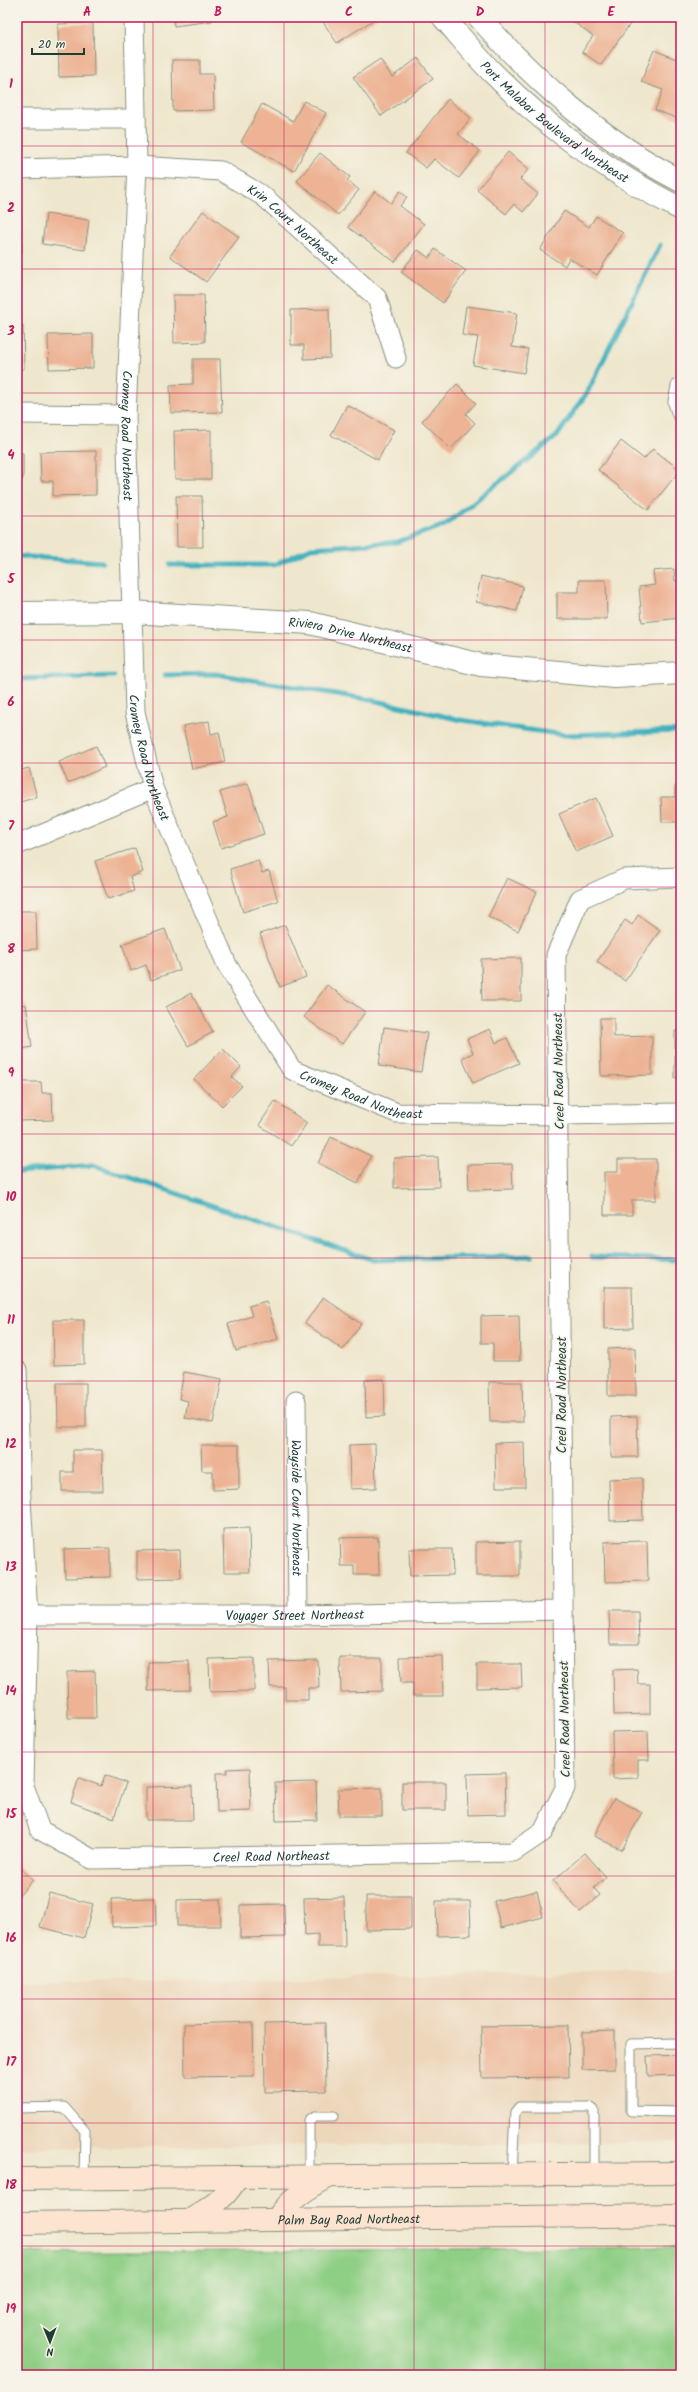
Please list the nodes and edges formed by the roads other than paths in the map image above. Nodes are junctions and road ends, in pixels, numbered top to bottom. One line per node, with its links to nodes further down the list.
1 (134, 17): 5 (street, Cromey Road Northeast)
2 (444, 17): 9 (street, Port Malabar Boulevard Northeast)
3 (479, 17): 8 (street, Port Malabar Boulevard Northeast)
4 (17, 118): 5 (street)
5 (136, 119): 6 (street, Cromey Road Northeast)
6 (137, 166): 7 (street, Krin Court Northeast); 10 (street, Krin Court Northeast); 14 (street, Cromey Road Northeast)
7 (17, 169)
8 (681, 181)
9 (681, 209)
10 (396, 358)
11 (681, 386): 12 (street)
12 (681, 412)
13 (17, 414): 14 (street)
14 (126, 415): 15 (street, Cromey Road Northeast)
15 (131, 612): 16 (street, Riviera Drive Northeast); 17 (street, Riviera Drive Northeast); 18 (street, Cromey Road Northeast)
16 (17, 613)
17 (681, 673)
18 (153, 788): 19 (street); 22 (street, Cromey Road Northeast)
19 (17, 845)
20 (681, 877): 22 (street, Creel Road Northeast)
21 (681, 1113): 22 (street, Cromey Road Northeast)
22 (558, 1115): 25 (street, Creel Road Northeast)
23 (17, 1370): 26 (street, Creel Road Northeast)
24 (296, 1401): 27 (street, Wayside Court Northeast)
25 (563, 1610): 26 (street, Creel Road Northeast); 27 (street, Voyager Street Northeast)
26 (28, 1615): 27 (street, Voyager Street Northeast)
27 (298, 1615)
28 (681, 2043): 30 (lane)
29 (17, 2108): 38 (lane)
30 (681, 2112)
31 (334, 2116): 36 (lane)
32 (681, 2173): 33 (main road)
33 (594, 2174): 34 (main road); 34 (lane)
34 (512, 2175): 36 (main road)
35 (237, 2177): 36 (main road); 38 (main road); 41 (main road)
36 (319, 2177): 40 (main road)
37 (17, 2179): 38 (main road)
38 (84, 2179)
39 (681, 2215): 40 (main road, Palm Bay Road Northeast)
40 (276, 2220): 41 (main road, Palm Bay Road Northeast)
41 (189, 2221): 42 (main road, Palm Bay Road Northeast)
42 (17, 2223)

